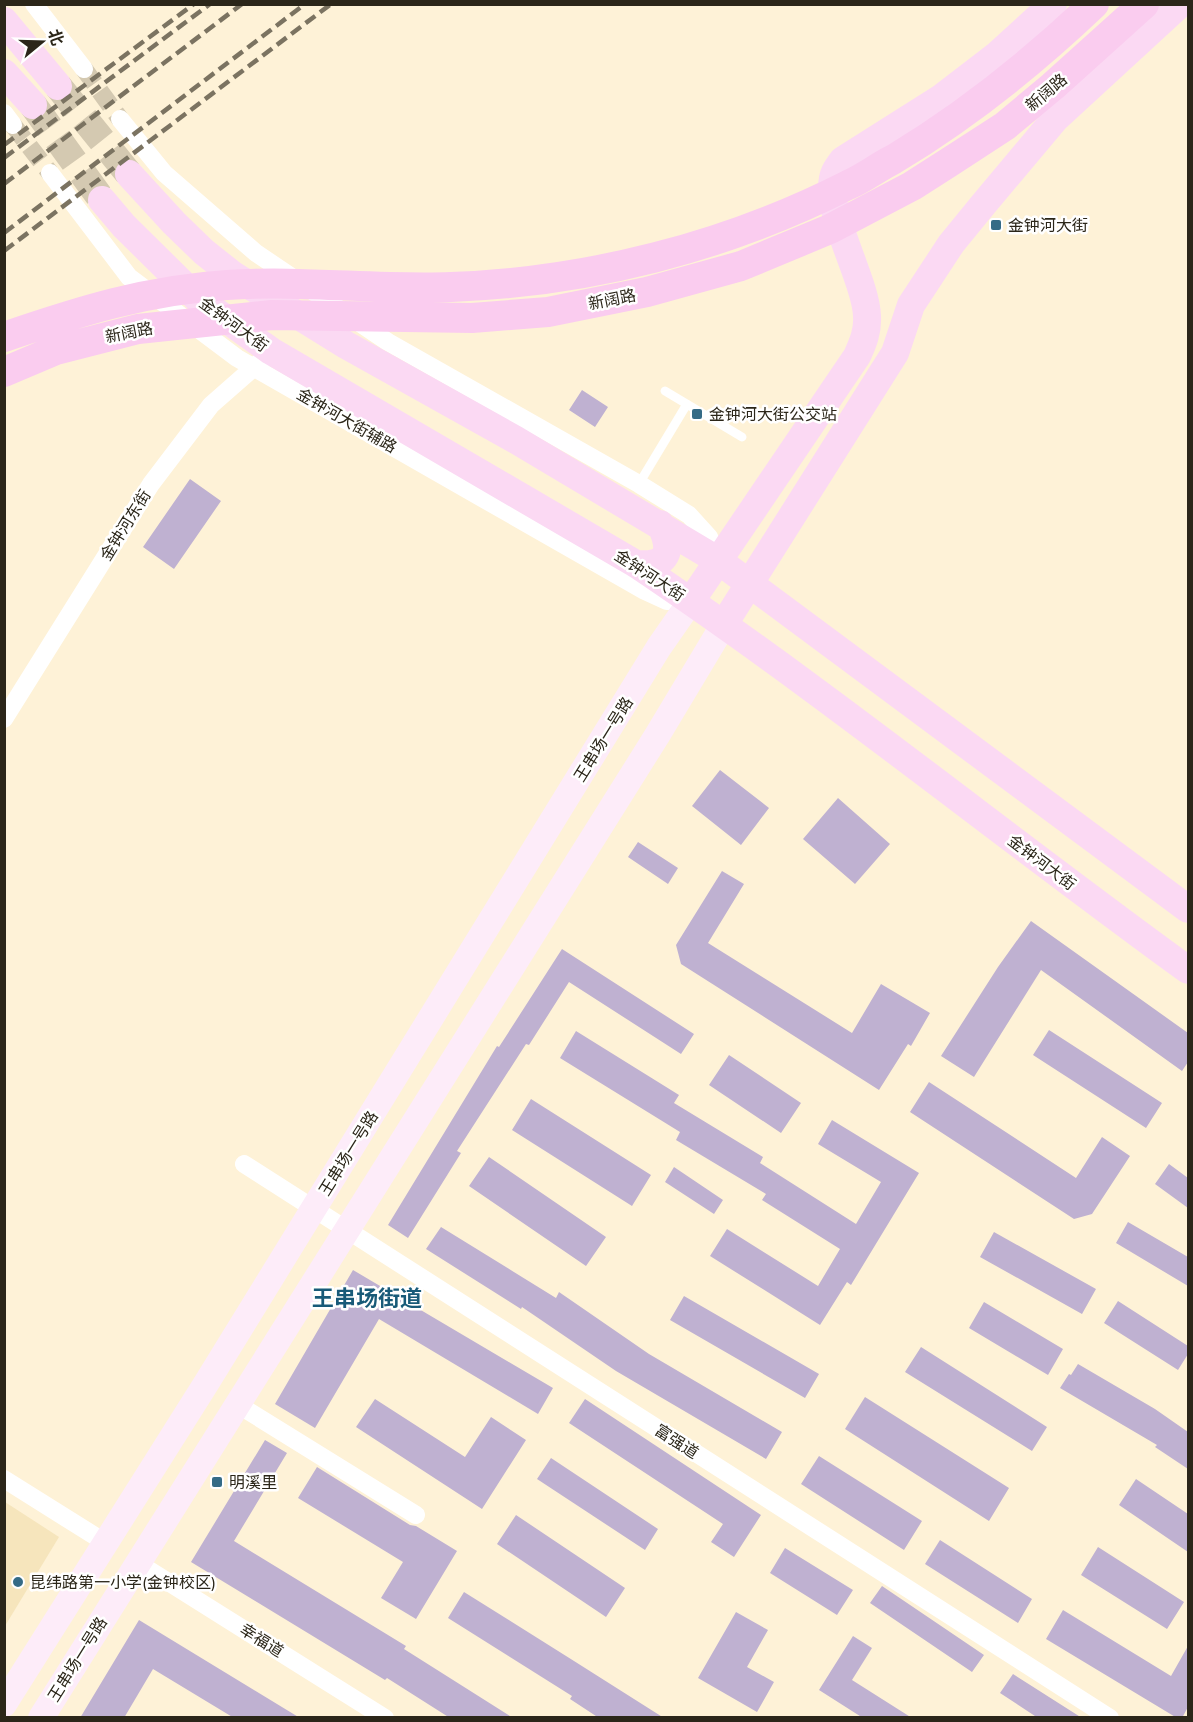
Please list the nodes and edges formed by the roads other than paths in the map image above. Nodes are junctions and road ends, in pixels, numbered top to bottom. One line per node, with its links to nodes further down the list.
1 (33, 4): 7 (street)
2 (1053, 4): 23 (main road)
3 (1094, 4): 15 (highway, 新阔路)
4 (1144, 4): 17 (highway, 新阔路)
5 (1180, 4): 25 (main road)
6 (4, 21): 9 (main road)
7 (84, 69)
8 (4, 73): 10 (main road)
9 (58, 86)
10 (17, 114)
11 (120, 119): 21 (street)
12 (50, 173): 16 (street, 金钟河大街辅路)
13 (129, 174): 21 (main road)
14 (102, 200): 16 (main road, 金钟河大街)
15 (4, 337)
16 (262, 360): 24 (main road, 金钟河大街); 26 (street, 金钟河大街辅路); 28 (street, 金钟河东街)
17 (4, 372)
18 (665, 390): 19 (lane)
19 (687, 404): 20 (lane); 21 (lane)
20 (742, 437)
21 (633, 494): 22 (main road); 23 (street)
22 (660, 524): 23 (main road); 24 (main road)
23 (719, 561): 25 (main road); 26 (main road)
24 (636, 564): 26 (main road, 金钟河大街)
25 (751, 582): 27 (main road); 29 (main road)
26 (691, 601): 27 (main road, 金钟河大街); 32 (main road, 王串场一号路)
27 (724, 624): 30 (main road, 金钟河大街); 33 (main road, 王串场一号路)
28 (4, 718)
29 (1188, 909)
30 (1188, 970)
31 (244, 1164): 32 (street, 富强道)
32 (314, 1209): 33 (street, 富强道); 37 (main road, 王串场一号路)
33 (346, 1230): 34 (main road, 王串场一号路); 42 (street, 富强道)
34 (237, 1404): 36 (street); 38 (main road, 王串场一号路)
35 (4, 1479): 37 (street)
36 (416, 1515)
37 (106, 1543): 39 (main road, 王串场一号路)
38 (138, 1563): 40 (main road, 王串场一号路); 41 (street, 幸福道)
39 (4, 1704)
40 (41, 1718)
41 (385, 1718)
42 (1110, 1718)

